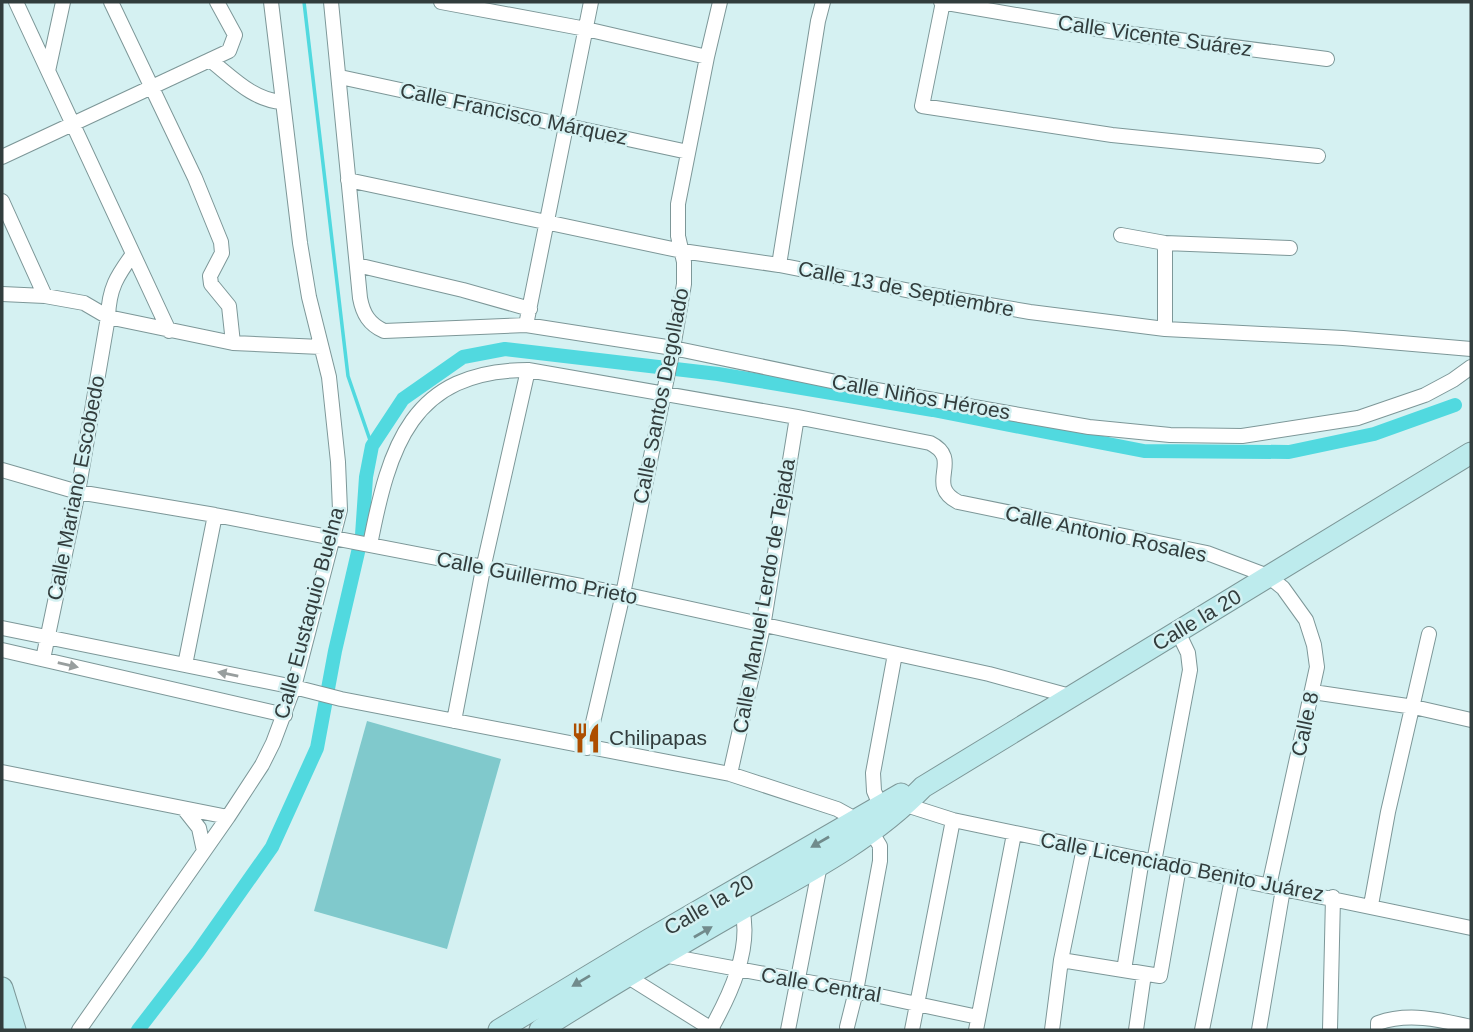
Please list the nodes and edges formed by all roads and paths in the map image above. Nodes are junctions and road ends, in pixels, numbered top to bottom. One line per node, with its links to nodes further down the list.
1 (16, 2): 16 (street)
2 (64, 2): 16 (street)
3 (111, 2): 18 (street)
4 (217, 2): 14 (street)
5 (271, 2): 19 (street, Calle Eustaquio Buelna)
6 (331, 2): 17 (street)
7 (441, 2): 12 (street)
8 (591, 2): 12 (street)
9 (720, 2): 13 (street, Calle Santos Degollado)
10 (823, 2): 34 (street)
11 (943, 2): 15 (street, Calle Vicente Suárez); 23 (street)
12 (586, 29): 13 (street); 21 (street)
13 (707, 57): 22 (street, Calle Santos Degollado)
14 (211, 60): 18 (street); 19 (street)
15 (1327, 60)
16 (48, 71): 20 (street)
17 (340, 77): 21 (street, Calle Francisco Márquez); 25 (street)
18 (153, 89): 20 (street); 42 (street)
19 (282, 103): 43 (street, Calle Eustaquio Buelna)
20 (73, 124): 24 (street); 32 (street)
21 (566, 125): 22 (street, Calle Francisco Márquez); 27 (street)
22 (688, 152): 31 (street, Calle Santos Degollado)
23 (1318, 156)
24 (2, 157)
25 (348, 180): 27 (street, Calle 13 de Septiembre); 33 (street)
26 (2, 201): 36 (street)
27 (547, 221): 31 (street, Calle 13 de Septiembre); 37 (street)
28 (1121, 235): 29 (street)
29 (1165, 243): 30 (street); 40 (street)
30 (1290, 248)
31 (682, 251): 34 (street, Calle 13 de Septiembre); 45 (street, Calle Santos Degollado)
32 (133, 254): 38 (street, Calle Mariano Escobedo); 41 (street)
33 (357, 265): 37 (street); 39 (street, Calle Niños Héroes)
34 (779, 265): 40 (street, Calle 13 de Septiembre)
35 (2, 294): 36 (street)
36 (45, 296): 38 (street)
37 (530, 309): 39 (street)
38 (108, 317): 41 (street); 52 (street, Calle Mariano Escobedo)
39 (526, 325): 45 (street, Calle Niños Héroes)
40 (1165, 329): 44 (street, Calle 13 de Septiembre)
41 (169, 331): 42 (street)
42 (233, 343): 43 (street)
43 (321, 347): 54 (street, Calle Eustaquio Buelna)
44 (1471, 349)
45 (672, 353): 46 (street, Calle Niños Héroes); 48 (street, Calle Santos Degollado)
46 (1471, 367)
47 (528, 370): 48 (street); 55 (street); 56 (street)
48 (663, 391): 49 (street); 58 (street, Calle Santos Degollado)
49 (797, 417): 57 (street, Calle Antonio Rosales); 59 (street, Calle Manuel Lerdo de Tejada)
50 (1471, 453): 57 (street, Calle la 20)
51 (2, 470): 52 (street, Calle Guillermo Prieto)
52 (78, 492): 53 (street, Calle Guillermo Prieto); 63 (street, Calle Mariano Escobedo)
53 (215, 515): 54 (street, Calle Guillermo Prieto); 67 (street)
54 (335, 539): 55 (street, Calle Guillermo Prieto); 68 (street, Calle Eustaquio Buelna)
55 (368, 545): 56 (street, Calle Guillermo Prieto)
56 (483, 569): 58 (street, Calle Guillermo Prieto); 74 (street)
57 (1269, 576): 61 (street, Calle la 20); 69 (street, Calle 8)
58 (623, 594): 59 (street, Calle Guillermo Prieto); 75 (street, Calle Santos Degollado)
59 (763, 627): 65 (street, Calle Guillermo Prieto); 77 (street, Calle Manuel Lerdo de Tejada)
60 (2, 628): 63 (street)
61 (1178, 632): 70 (street, Calle la 20); 86 (street)
62 (1429, 635): 71 (street)
63 (47, 637): 66 (street, Calle Mariano Escobedo); 67 (street)
64 (2, 650): 66 (street)
65 (895, 654): 70 (street, Calle Guillermo Prieto); 81 (street)
66 (43, 659): 72 (street, one-way to 72)
67 (185, 665): 68 (street, one-way to 67)
68 (299, 689): 72 (street, Calle Eustaquio Buelna); 74 (street)
69 (1312, 692): 71 (street); 90 (street, Calle 8)
70 (1070, 696): 78 (street, Calle la 20)
71 (1414, 707): 73 (street); 92 (street)
72 (285, 715): 80 (street, Calle Eustaquio Buelna)
73 (1471, 720)
74 (454, 721): 75 (street)
75 (587, 748): 77 (street)
76 (2, 772): 79 (street)
77 (730, 774): 81 (street)
78 (902, 800): 81 (street, Calle la 20); 82 (street, Calle Licenciado Benito Juárez)
79 (184, 809): 80 (street); 85 (street)
80 (228, 817): 85 (street, Calle Eustaquio Buelna)
81 (874, 819): 87 (street, Calle la 20); 97 (street, Calle la 20, one-way to 97); 104 (street)
82 (953, 820): 83 (street, Calle Licenciado Benito Juárez); 105 (street)
83 (1014, 834): 84 (street, Calle Licenciado Benito Juárez); 106 (street)
84 (1084, 848): 86 (street, Calle Licenciado Benito Juárez); 96 (street)
85 (204, 851): 112 (street, Calle Eustaquio Buelna)
86 (1148, 861): 88 (street, Calle Licenciado Benito Juárez); 99 (street)
87 (820, 865): 93 (street, Calle la 20); 102 (street)
88 (1179, 867): 89 (street, Calle Licenciado Benito Juárez); 100 (street)
89 (1232, 879): 90 (street, Calle Licenciado Benito Juárez); 119 (street)
90 (1276, 887): 91 (street, Calle Licenciado Benito Juárez); 120 (street, Calle 8)
91 (1333, 897): 92 (street, Calle Licenciado Benito Juárez); 121 (street)
92 (1371, 905): 94 (street, Calle Licenciado Benito Juárez)
93 (743, 909): 95 (street, Calle la 20, one-way to 93); 98 (street)
94 (1471, 925)
95 (663, 955): 98 (street, Calle Central); 101 (street, Calle la 20)
96 (1061, 960): 99 (street); 117 (street)
97 (607, 965): 101 (street); 110 (street, Calle la 20, one-way to 110)
98 (738, 970): 102 (street, Calle Central); 114 (street)
99 (1124, 971): 100 (street)
100 (1144, 974): 118 (street)
101 (627, 976): 113 (street, Calle la 20); 114 (street)
102 (798, 980): 104 (street, Calle Central); 115 (street)
103 (2, 988): 111 (street)
104 (856, 990): 105 (street, Calle Central); 107 (street)
105 (917, 1003): 106 (street, Calle Central); 116 (street)
106 (977, 1024)
107 (847, 1027)
108 (1378, 1027): 109 (street)
109 (1471, 1027)
110 (506, 1028)
111 (15, 1030)
112 (79, 1030)
113 (540, 1030)
114 (712, 1030)
115 (788, 1030)
116 (912, 1030)
117 (1052, 1030)
118 (1136, 1030)
119 (1202, 1030)
120 (1259, 1030)
121 (1330, 1030)

